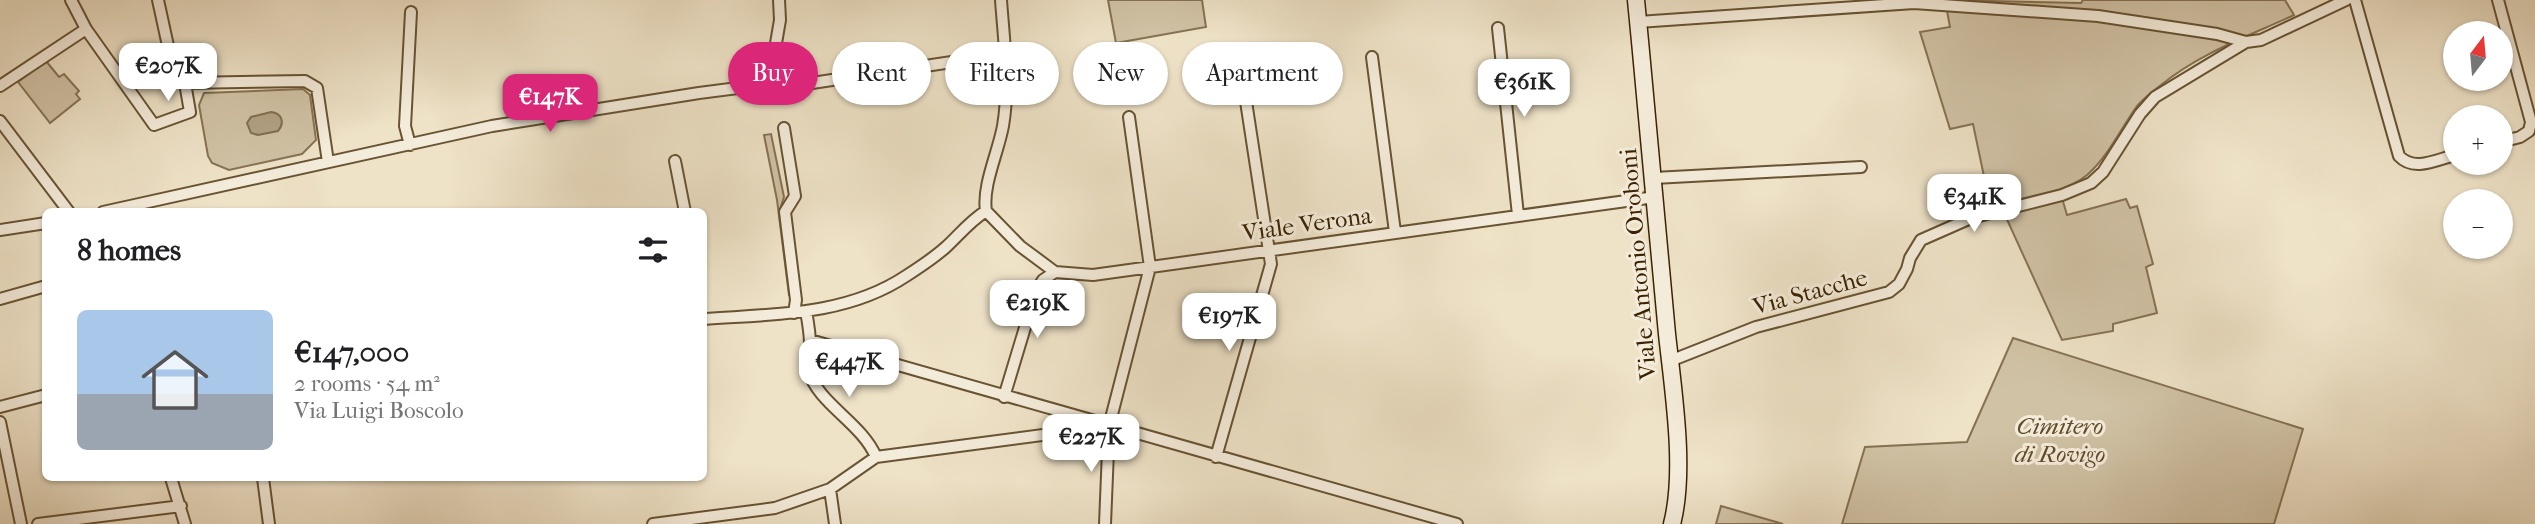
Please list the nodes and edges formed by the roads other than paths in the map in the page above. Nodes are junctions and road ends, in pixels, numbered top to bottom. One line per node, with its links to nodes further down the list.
1 (71, 0): 12 (street)
2 (158, 0): 19 (street)
3 (779, 0): 13 (street)
4 (1001, 0): 14 (street)
5 (1636, 0): 10 (street, Viale Antonio Oroboni)
6 (2346, 0): 15 (street, Via Stacche)
7 (2356, 0): 29 (street)
8 (2498, 0): 27 (street)
9 (411, 12): 28 (street)
10 (1638, 22): 15 (street); 33 (street, Viale Antonio Oroboni)
11 (1498, 28): 39 (street)
12 (86, 29): 19 (street); 20 (street)
13 (776, 42)
14 (1004, 42)
15 (2246, 42): 51 (street, Via Stacche)
16 (1371, 57): 42 (street)
17 (945, 63): 18 (street)
18 (818, 82)
19 (185, 83): 31 (street)
20 (0, 86)
21 (728, 89): 28 (street)
22 (1005, 105): 38 (street)
23 (1246, 105): 43 (street)
24 (1129, 117): 44 (street)
25 (0, 121): 35 (street)
26 (783, 128): 48 (street)
27 (2513, 139)
28 (410, 145): 31 (street)
29 (2443, 158)
30 (675, 160): 37 (street)
31 (328, 162): 36 (street)
32 (1861, 167): 33 (street)
33 (1654, 178): 34 (street, Viale Antonio Oroboni)
34 (1655, 197): 39 (street, Viale Verona); 51 (street, Viale Antonio Oroboni)
35 (66, 208)
36 (120, 208)
37 (684, 208)
38 (986, 211): 45 (street); 48 (street)
39 (1518, 215): 42 (street, Viale Verona)
40 (42, 224): 41 (street)
41 (0, 230)
42 (1395, 232): 43 (street, Viale Verona)
43 (1268, 250): 44 (street, Viale Verona); 58 (street)
44 (1150, 267): 45 (street, Viale Verona); 56 (street)
45 (1055, 272): 53 (street)
46 (42, 287): 47 (street)
47 (0, 299)
48 (800, 312): 49 (street); 50 (street)
49 (707, 319)
50 (810, 340): 53 (street); 57 (street)
51 (1670, 361): 72 (street, Viale Antonio Oroboni)
52 (42, 396): 54 (street)
53 (1004, 397): 56 (street)
54 (0, 407)
55 (0, 422): 64 (street)
56 (1109, 426): 57 (street); 58 (street); 70 (street)
57 (876, 457): 61 (street)
58 (1216, 457): 71 (street)
59 (172, 481): 62 (street)
60 (263, 481): 67 (street)
61 (830, 489): 63 (street); 69 (street)
62 (181, 506): 65 (street); 66 (street)
63 (685, 522): 68 (street)
64 (21, 524)
65 (38, 524)
66 (185, 524)
67 (269, 524)
68 (653, 524)
69 (835, 524)
70 (1105, 524)
71 (1457, 524)
72 (1672, 524)

